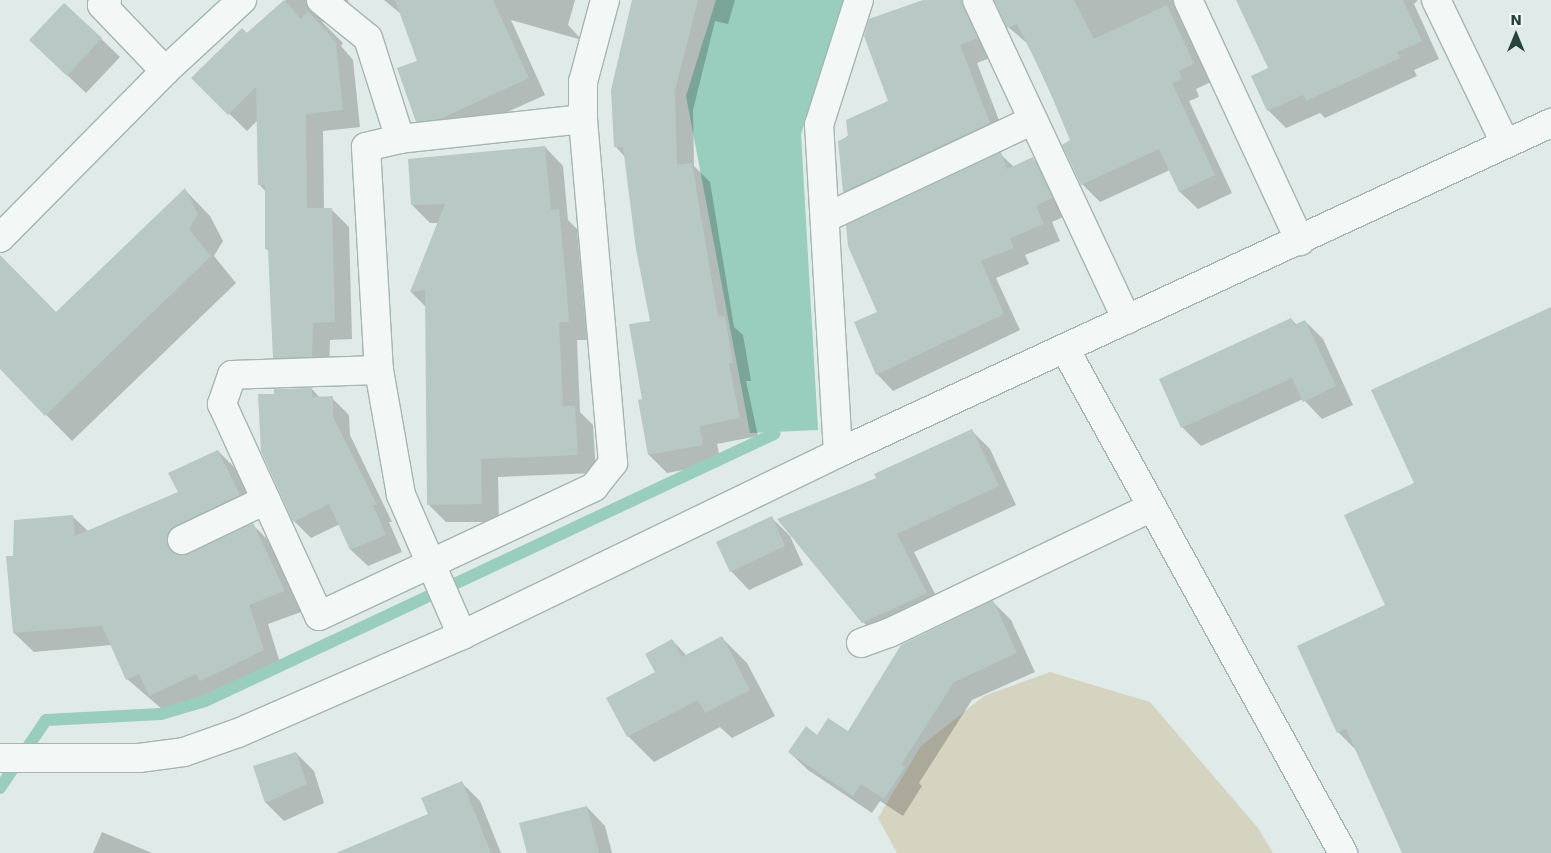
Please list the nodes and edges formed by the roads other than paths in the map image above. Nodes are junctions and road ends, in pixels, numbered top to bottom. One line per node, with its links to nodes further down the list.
1 (242, 0): 9 (street)
2 (322, 0): 13 (street)
3 (605, 0): 10 (street)
4 (859, 0): 15 (street)
5 (976, 0): 11 (street)
6 (1188, 0): 17 (street)
7 (1436, 0): 14 (street)
8 (102, 2): 9 (street)
9 (165, 71): 16 (street)
10 (583, 119): 13 (street); 25 (street)
11 (1033, 120): 15 (street); 18 (street)
12 (1551, 123): 14 (street)
13 (400, 139): 20 (street)
14 (1505, 143): 17 (street)
15 (824, 218): 21 (street)
16 (1, 236)
17 (1300, 241): 18 (street)
18 (1127, 320): 19 (street)
19 (1065, 350): 21 (street); 23 (street)
20 (379, 370): 22 (street); 25 (street)
21 (838, 453): 26 (street)
22 (266, 500): 24 (street); 25 (street)
23 (1152, 507): 27 (street); 29 (street)
24 (182, 540)
25 (433, 569): 26 (street)
26 (457, 624): 28 (street)
27 (861, 643)
28 (0, 758)
29 (1343, 853)

